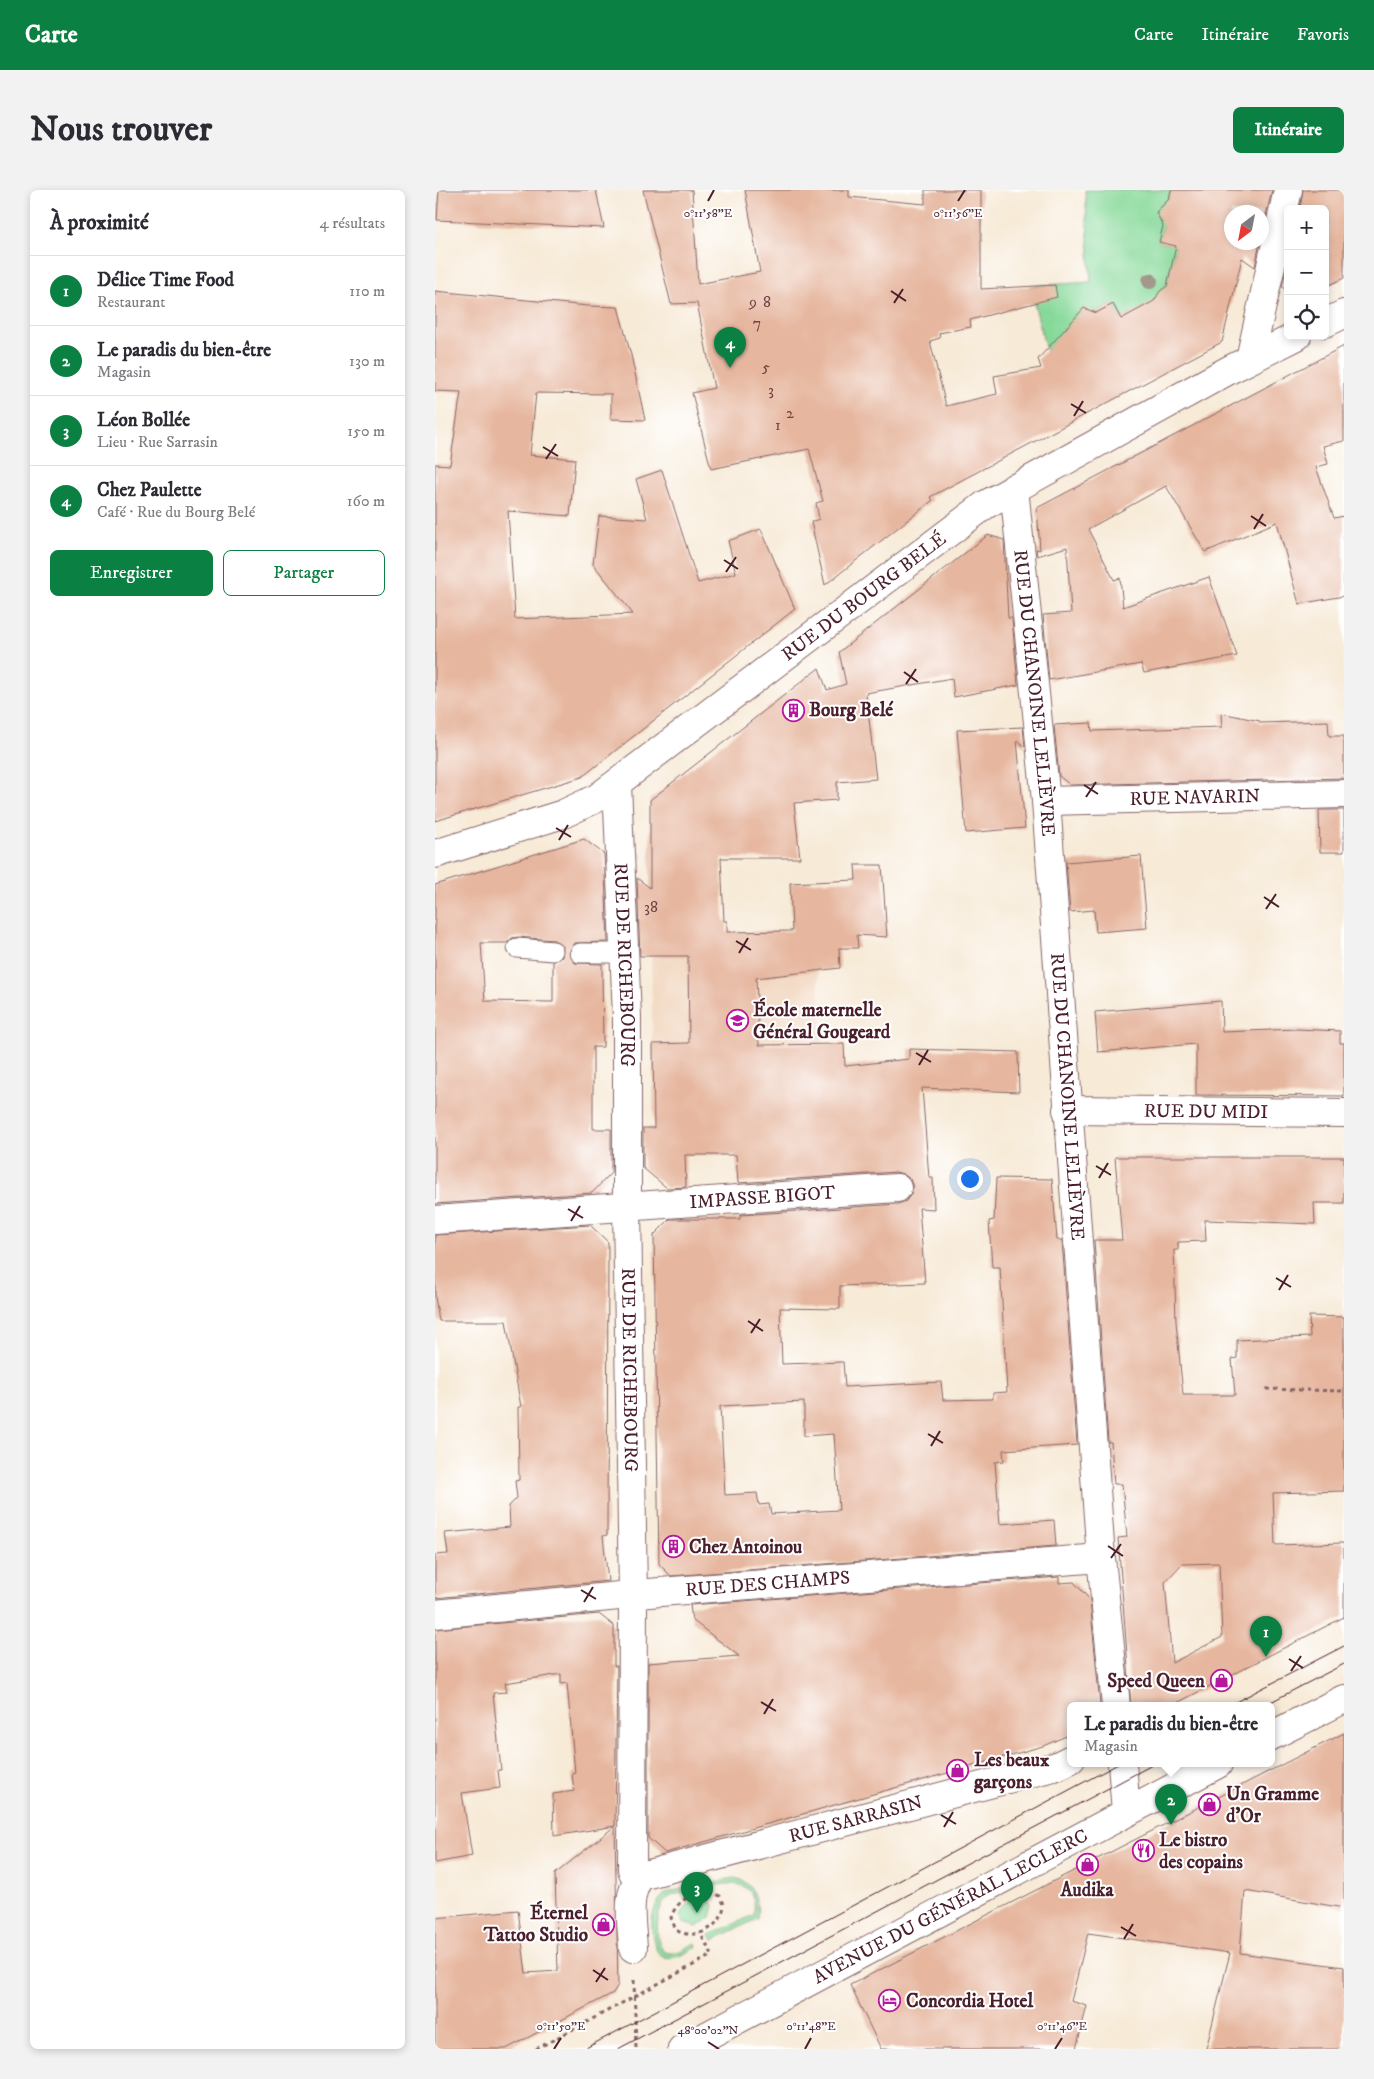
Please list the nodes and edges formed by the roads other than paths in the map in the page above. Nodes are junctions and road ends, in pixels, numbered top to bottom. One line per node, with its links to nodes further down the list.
1 (1288, 190): 5 (street)
2 (1344, 314): 3 (street)
3 (1329, 321)
4 (1289, 340): 5 (street, RUE DU BOURG BELÉ)
5 (1250, 359): 6 (street, RUE DU BOURG BELÉ)
6 (1014, 488): 7 (street, RUE DU BOURG BELÉ); 9 (street, RUE DU CHANOINE LELIÈVRE)
7 (617, 784): 10 (street, RUE DU BOURG BELÉ); 14 (street, RUE DE RICHEBOURG)
8 (1344, 794): 9 (street, RUE NAVARIN)
9 (1046, 801): 15 (street, RUE DU CHANOINE LELIÈVRE)
10 (435, 854)
11 (517, 948): 12 (lane)
12 (553, 951)
13 (580, 953): 14 (lane)
14 (624, 954): 18 (street, RUE DE RICHEBOURG)
15 (1067, 1110): 16 (street, RUE DU MIDI); 20 (street, RUE DU CHANOINE LELIÈVRE)
16 (1344, 1113)
17 (897, 1188): 18 (street, IMPASSE BIGOT)
18 (627, 1207): 19 (street, IMPASSE BIGOT); 21 (street, RUE DE RICHEBOURG)
19 (435, 1220)
20 (1101, 1558): 21 (street, RUE DES CHAMPS); 24 (street, RUE DU CHANOINE LELIÈVRE)
21 (633, 1595): 22 (street, RUE DES CHAMPS); 30 (street, RUE DE RICHEBOURG)
22 (435, 1614)
23 (1344, 1699): 25 (street)
24 (1116, 1702)
25 (1275, 1734)
26 (1067, 1761): 30 (street, RUE SARRASIN)
27 (1122, 1767): 29 (street)
28 (1212, 1767): 29 (street, AVENUE DU GÉNÉRAL LECLERC)
29 (1126, 1811): 32 (street, AVENUE DU GÉNÉRAL LECLERC)
30 (641, 1876): 31 (street)
31 (633, 1948)
32 (682, 2049)

